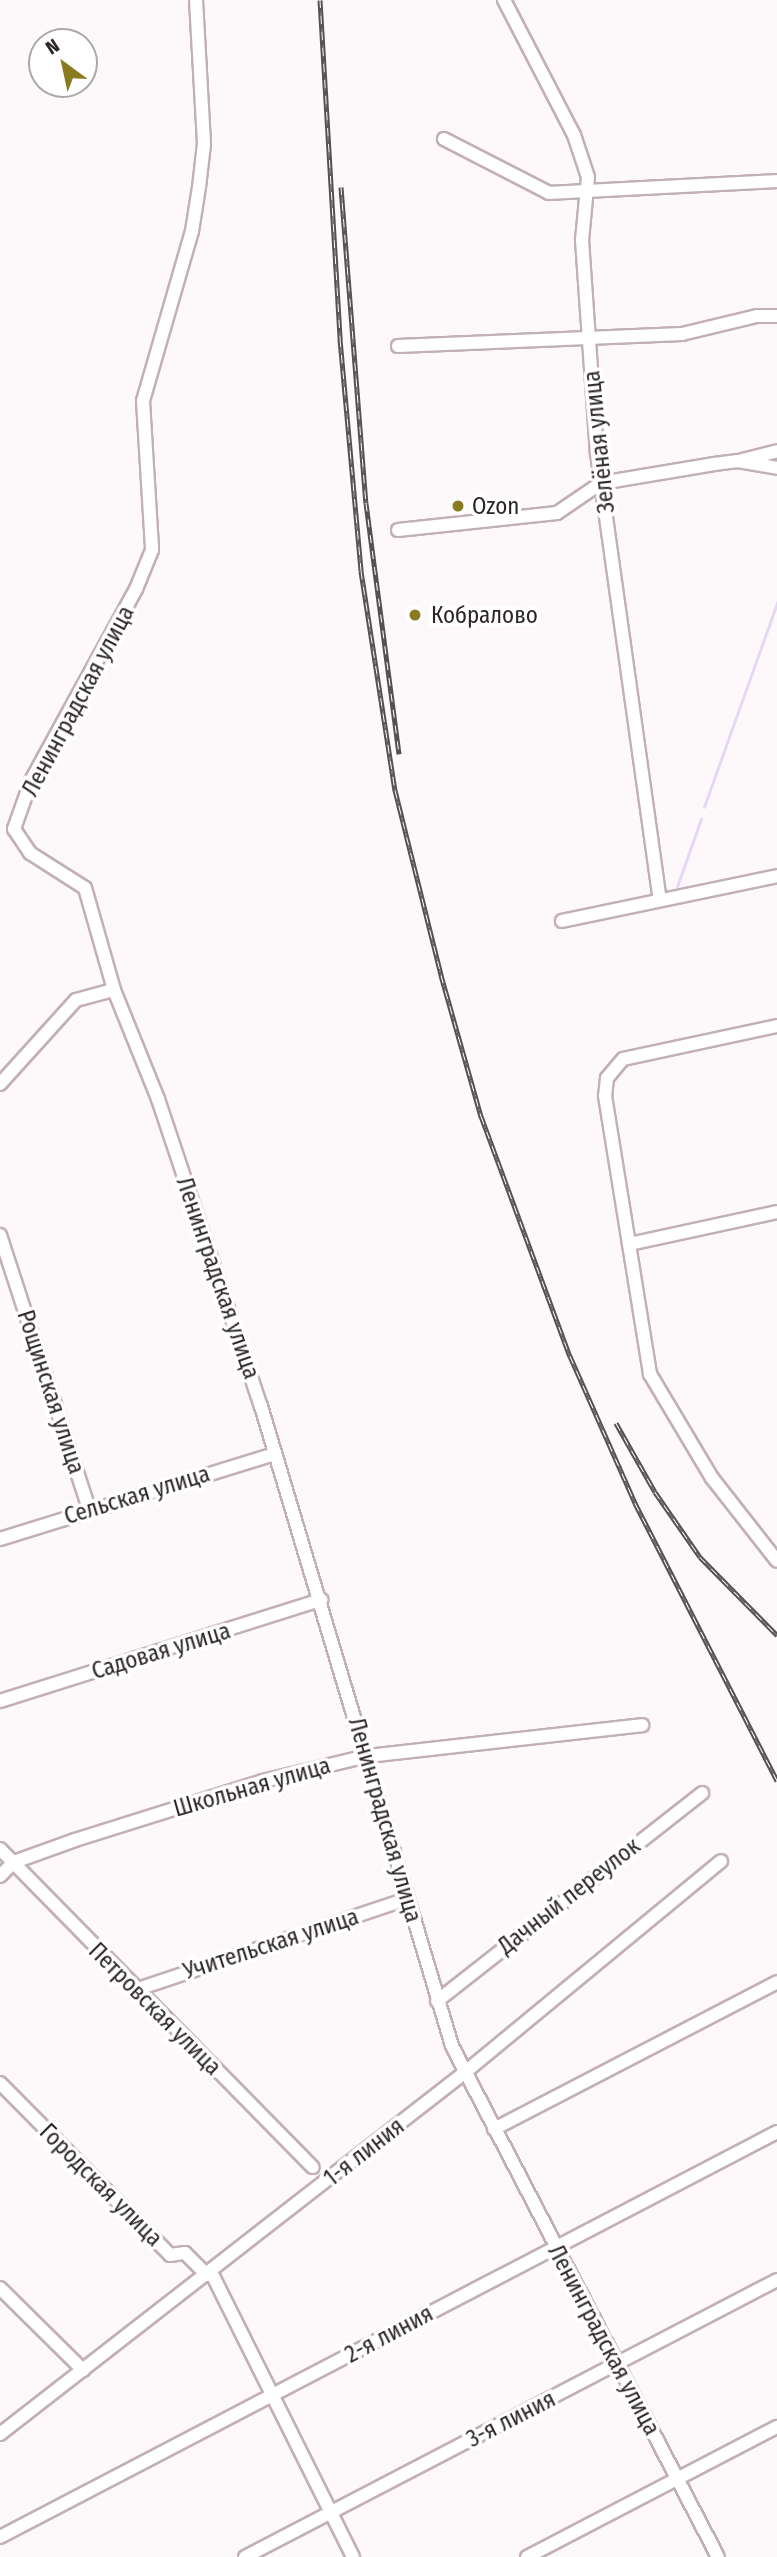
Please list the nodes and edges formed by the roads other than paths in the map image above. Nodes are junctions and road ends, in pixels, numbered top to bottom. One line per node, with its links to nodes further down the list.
1 (196, 0): 17 (street, Ленинградская улица)
2 (504, 0): 5 (street, Зелёная улица)
3 (444, 139): 5 (street)
4 (777, 181): 5 (street)
5 (587, 194): 7 (street, Зелёная улица)
6 (777, 316): 7 (street)
7 (589, 339): 8 (street); 12 (street, Зелёная улица)
8 (398, 346)
9 (777, 451): 10 (street)
10 (738, 461): 11 (street); 12 (street)
11 (777, 468)
12 (601, 483): 13 (street); 15 (street, Зелёная улица)
13 (398, 530)
14 (777, 876): 15 (street)
15 (660, 900): 16 (street)
16 (562, 920)
17 (114, 990): 19 (street); 23 (street, Ленинградская улица)
18 (777, 1026): 22 (street)
19 (0, 1084)
20 (777, 1212): 22 (street)
21 (0, 1236): 24 (street, Рощинская улица)
22 (629, 1244): 26 (street)
23 (275, 1454): 24 (street, Сельская улица); 27 (street, Ленинградская улица)
24 (89, 1508): 25 (street, Сельская улица)
25 (0, 1539)
26 (777, 1561)
27 (321, 1600): 28 (street, Садовая улица); 30 (street, Ленинградская улица)
28 (0, 1701)
29 (642, 1725): 30 (street, Школьная улица)
30 (367, 1756): 34 (street, Школьная улица); 36 (street, Ленинградская улица)
31 (702, 1793): 39 (street, Дачный переулок)
32 (0, 1849): 34 (street, Петровская улица)
33 (721, 1861): 40 (street, 1-я линия)
34 (14, 1862): 35 (street, Школьная улица); 38 (street, Петровская улица)
35 (0, 1876)
36 (407, 1899): 38 (street, Учительская улица); 39 (street, Ленинградская улица)
37 (777, 1982): 42 (street)
38 (135, 1990): 44 (street, Петровская улица)
39 (437, 2001): 40 (street, Ленинградская улица)
40 (464, 2073): 42 (street, Ленинградская улица); 46 (street, 1-я линия)
41 (0, 2083): 46 (street, Городская улица)
42 (494, 2129): 45 (street, Ленинградская улица)
43 (777, 2132): 45 (street, 2-я линия)
44 (313, 2167)
45 (555, 2247): 49 (street, Ленинградская улица); 51 (street, 2-я линия)
46 (209, 2273): 50 (street, 1-я линия); 51 (street)
47 (777, 2280): 49 (street, 3-я линия)
48 (0, 2288): 50 (street)
49 (617, 2364): 54 (street, Ленинградская улица); 55 (street, 3-я линия)
50 (83, 2370): 53 (street, 1-я линия)
51 (273, 2395): 55 (street); 56 (street, 2-я линия)
52 (777, 2427): 54 (street)
53 (0, 2434)
54 (677, 2479): 59 (street); 60 (street, Ленинградская улица)
55 (330, 2513): 57 (street, 3-я линия); 58 (street)
56 (0, 2537)
57 (245, 2557)
58 (353, 2557)
59 (527, 2557)
60 (718, 2557)

